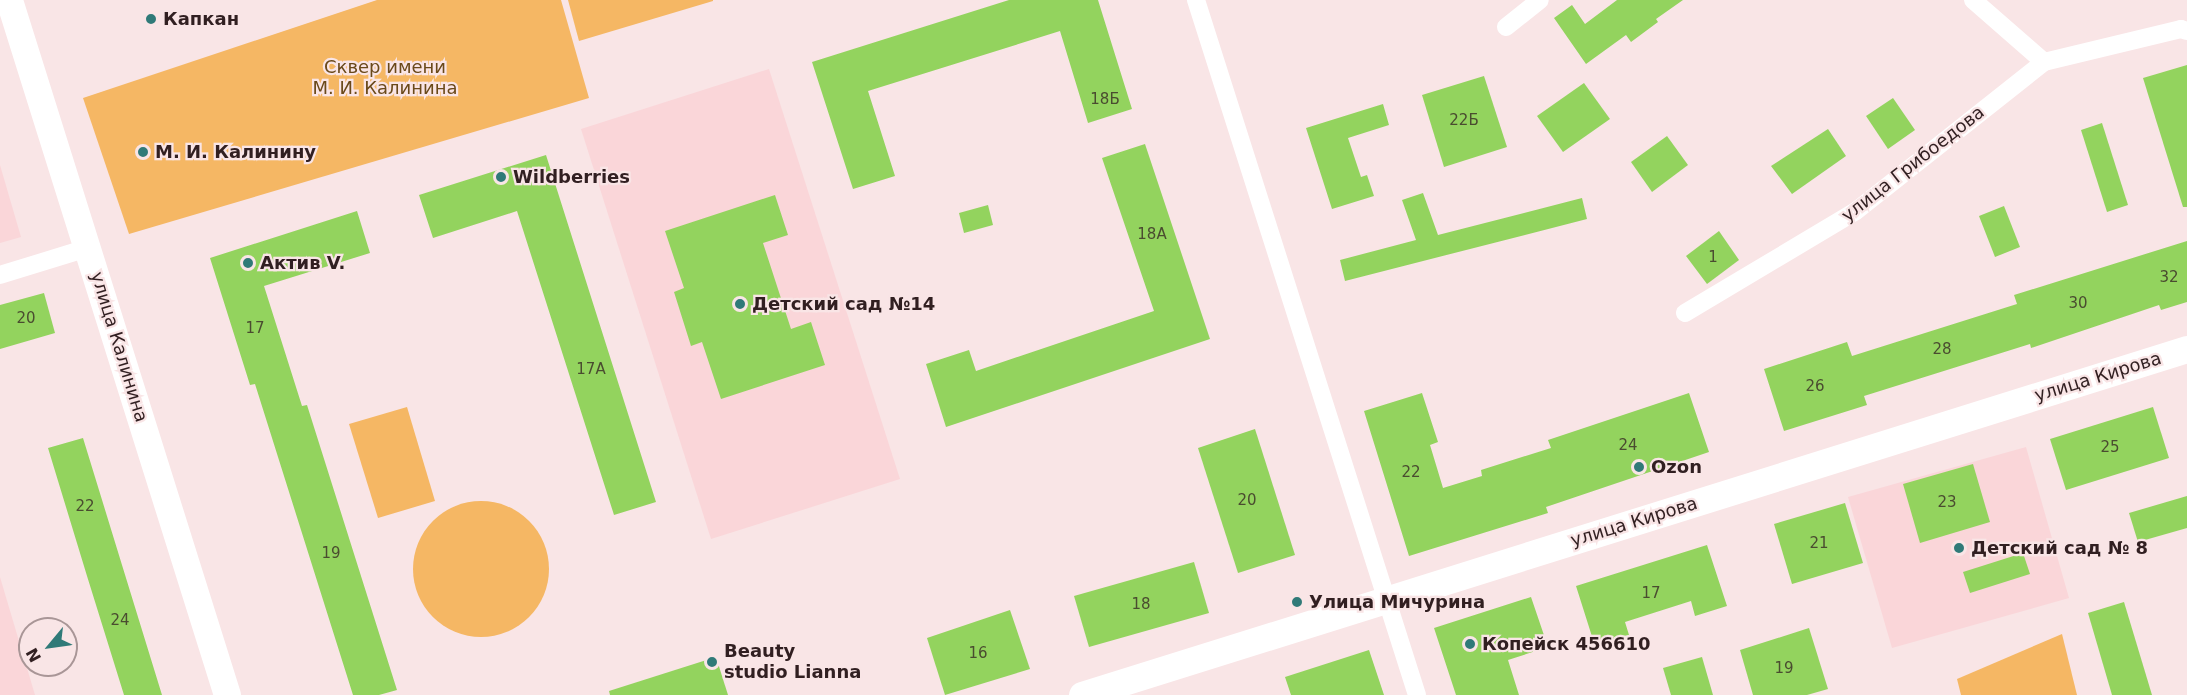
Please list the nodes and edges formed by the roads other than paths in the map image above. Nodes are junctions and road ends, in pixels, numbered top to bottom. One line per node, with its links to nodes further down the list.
1 (9, 0): 8 (main road, улица Калинина)
2 (1196, 0): 12 (street)
3 (1540, 0): 5 (street)
4 (1973, 0): 7 (street)
5 (1506, 27)
6 (2187, 31): 7 (street)
7 (2044, 62): 10 (street, улица Грибоедова)
8 (88, 248): 9 (street); 13 (main road, улица Калинина)
9 (0, 275)
10 (1685, 313)
11 (2187, 349): 12 (main road, улица Кирова)
12 (1385, 598): 14 (main road, улица Кирова); 15 (street)
13 (226, 695)
14 (1082, 695)
15 (1417, 695)

